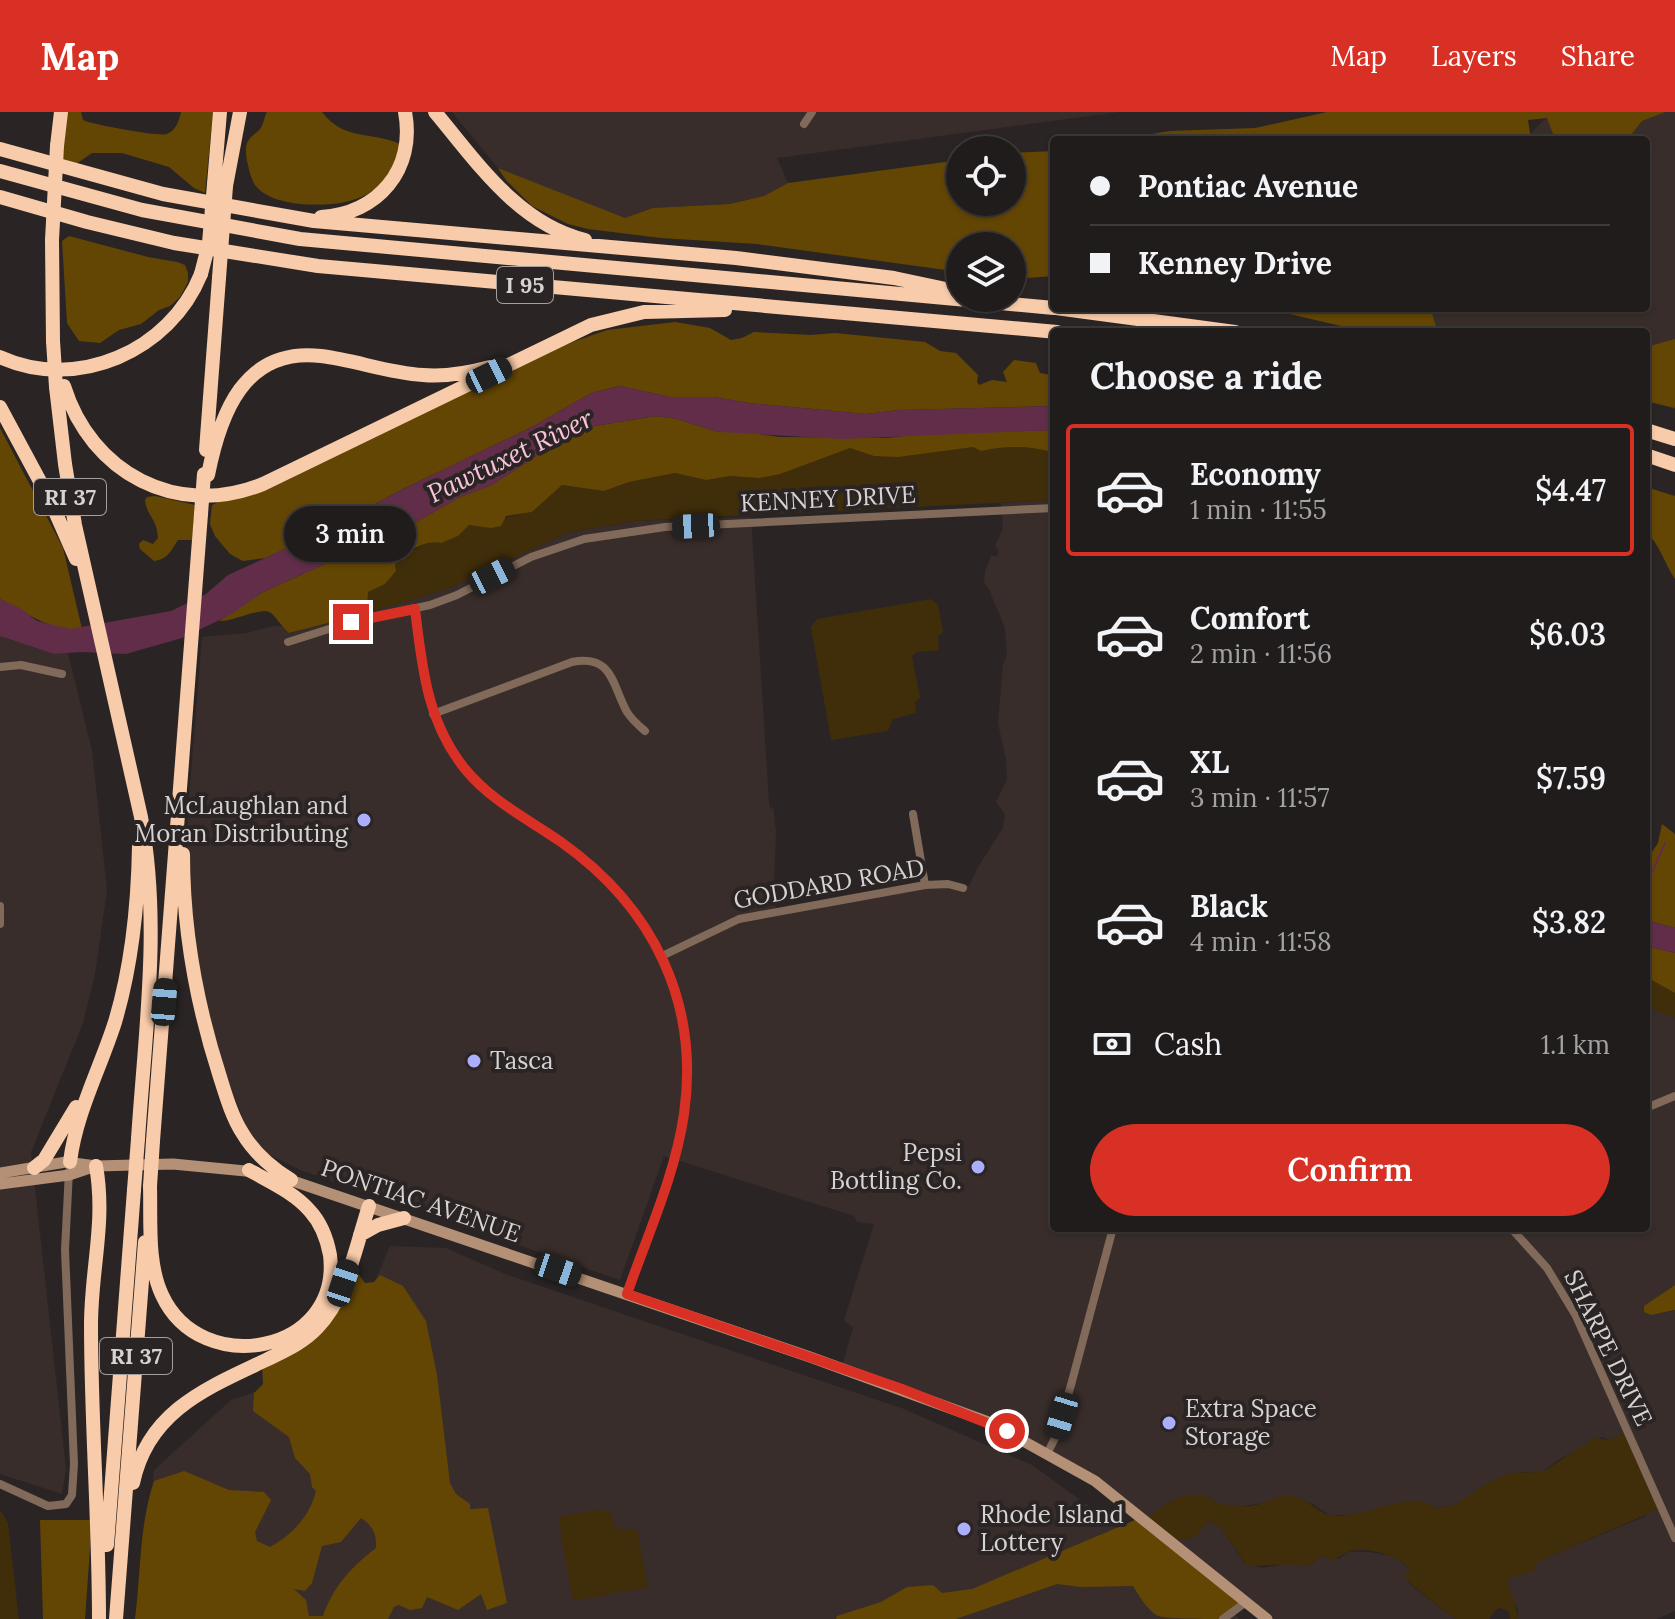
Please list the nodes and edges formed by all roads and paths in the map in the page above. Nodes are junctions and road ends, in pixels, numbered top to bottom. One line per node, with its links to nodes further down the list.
1 (59, 112): 25 (highway, RI 37, bridge)
2 (220, 112): 11 (highway)
3 (232, 112): 11 (highway, RI 37)
4 (240, 112): 11 (highway)
5 (405, 112): 13 (highway)
6 (435, 112): 14 (highway)
7 (812, 112): 8 (street)
8 (804, 124)
9 (0, 149): 13 (highway)
10 (0, 171): 16 (highway, I 95)
11 (220, 185): 24 (highway, bridge); 31 (highway, RI 37, bridge)
12 (0, 197): 19 (highway, I 95)
13 (262, 212): 14 (highway)
14 (641, 249): 15 (highway)
15 (946, 289)
16 (946, 298)
17 (1026, 305): 18 (highway, I 95)
18 (1050, 308)
19 (811, 310): 22 (highway, I 95); 23 (highway)
20 (1085, 312): 21 (highway, I 95)
21 (1205, 328)
22 (1050, 331)
23 (554, 342): 25 (highway); 31 (highway)
24 (0, 357)
25 (60, 387): 33 (highway, RI 37)
26 (0, 407): 33 (highway)
27 (1650, 431): 28 (highway)
28 (1675, 439)
29 (1650, 456): 30 (highway)
30 (1675, 465)
31 (206, 474): 39 (highway, RI 37, bridge)
32 (1050, 508): 34 (street, KENNEY DRIVE)
33 (93, 605): 41 (highway, RI 37)
34 (415, 609): 35 (street, KENNEY DRIVE); 38 (street)
35 (288, 642)
36 (0, 667): 37 (street)
37 (62, 674)
38 (433, 714): 40 (street); 47 (street)
39 (185, 729): 51 (highway, RI 37); 57 (highway)
40 (645, 731)
41 (138, 801): 48 (highway); 51 (highway, RI 37)
42 (913, 814): 43 (street)
43 (925, 885): 44 (street, GODDARD ROAD); 47 (street, GODDARD ROAD)
44 (963, 888)
45 (0, 906): 46 (street)
46 (0, 924)
47 (662, 956): 65 (street)
48 (98, 1068): 53 (highway); 54 (highway)
49 (1675, 1096): 50 (street)
50 (1650, 1106)
51 (145, 1140): 59 (highway, RI 37, bridge); 71 (highway, RI 37, bridge)
52 (96, 1166): 54 (main road, PONTIAC AVENUE); 55 (main road, PONTIAC AVENUE); 71 (highway)
53 (34, 1168): 54 (main road, PONTIAC AVENUE); 56 (main road, PONTIAC AVENUE)
54 (70, 1168): 58 (main road, PONTIAC AVENUE); 67 (street)
55 (249, 1170): 57 (main road, PONTIAC AVENUE); 59 (highway)
56 (0, 1173)
57 (291, 1180): 60 (main road, PONTIAC AVENUE)
58 (0, 1184)
59 (150, 1186): 68 (highway, RI 37)
60 (369, 1206): 61 (main road, PONTIAC AVENUE); 64 (highway)
61 (404, 1218): 64 (highway); 65 (main road, PONTIAC AVENUE)
62 (1112, 1232): 66 (street)
63 (1515, 1232): 69 (street, SHARPE DRIVE)
64 (360, 1235): 68 (highway)
65 (627, 1294): 66 (main road, PONTIAC AVENUE)
66 (1047, 1454): 70 (main road, PONTIAC AVENUE)
67 (0, 1484)
68 (123, 1526): 72 (highway, RI 37)
69 (1675, 1538)
70 (1246, 1602): 73 (street); 74 (main road, PONTIAC AVENUE)
71 (100, 1619)
72 (116, 1619)
73 (1223, 1619)
74 (1267, 1619)

